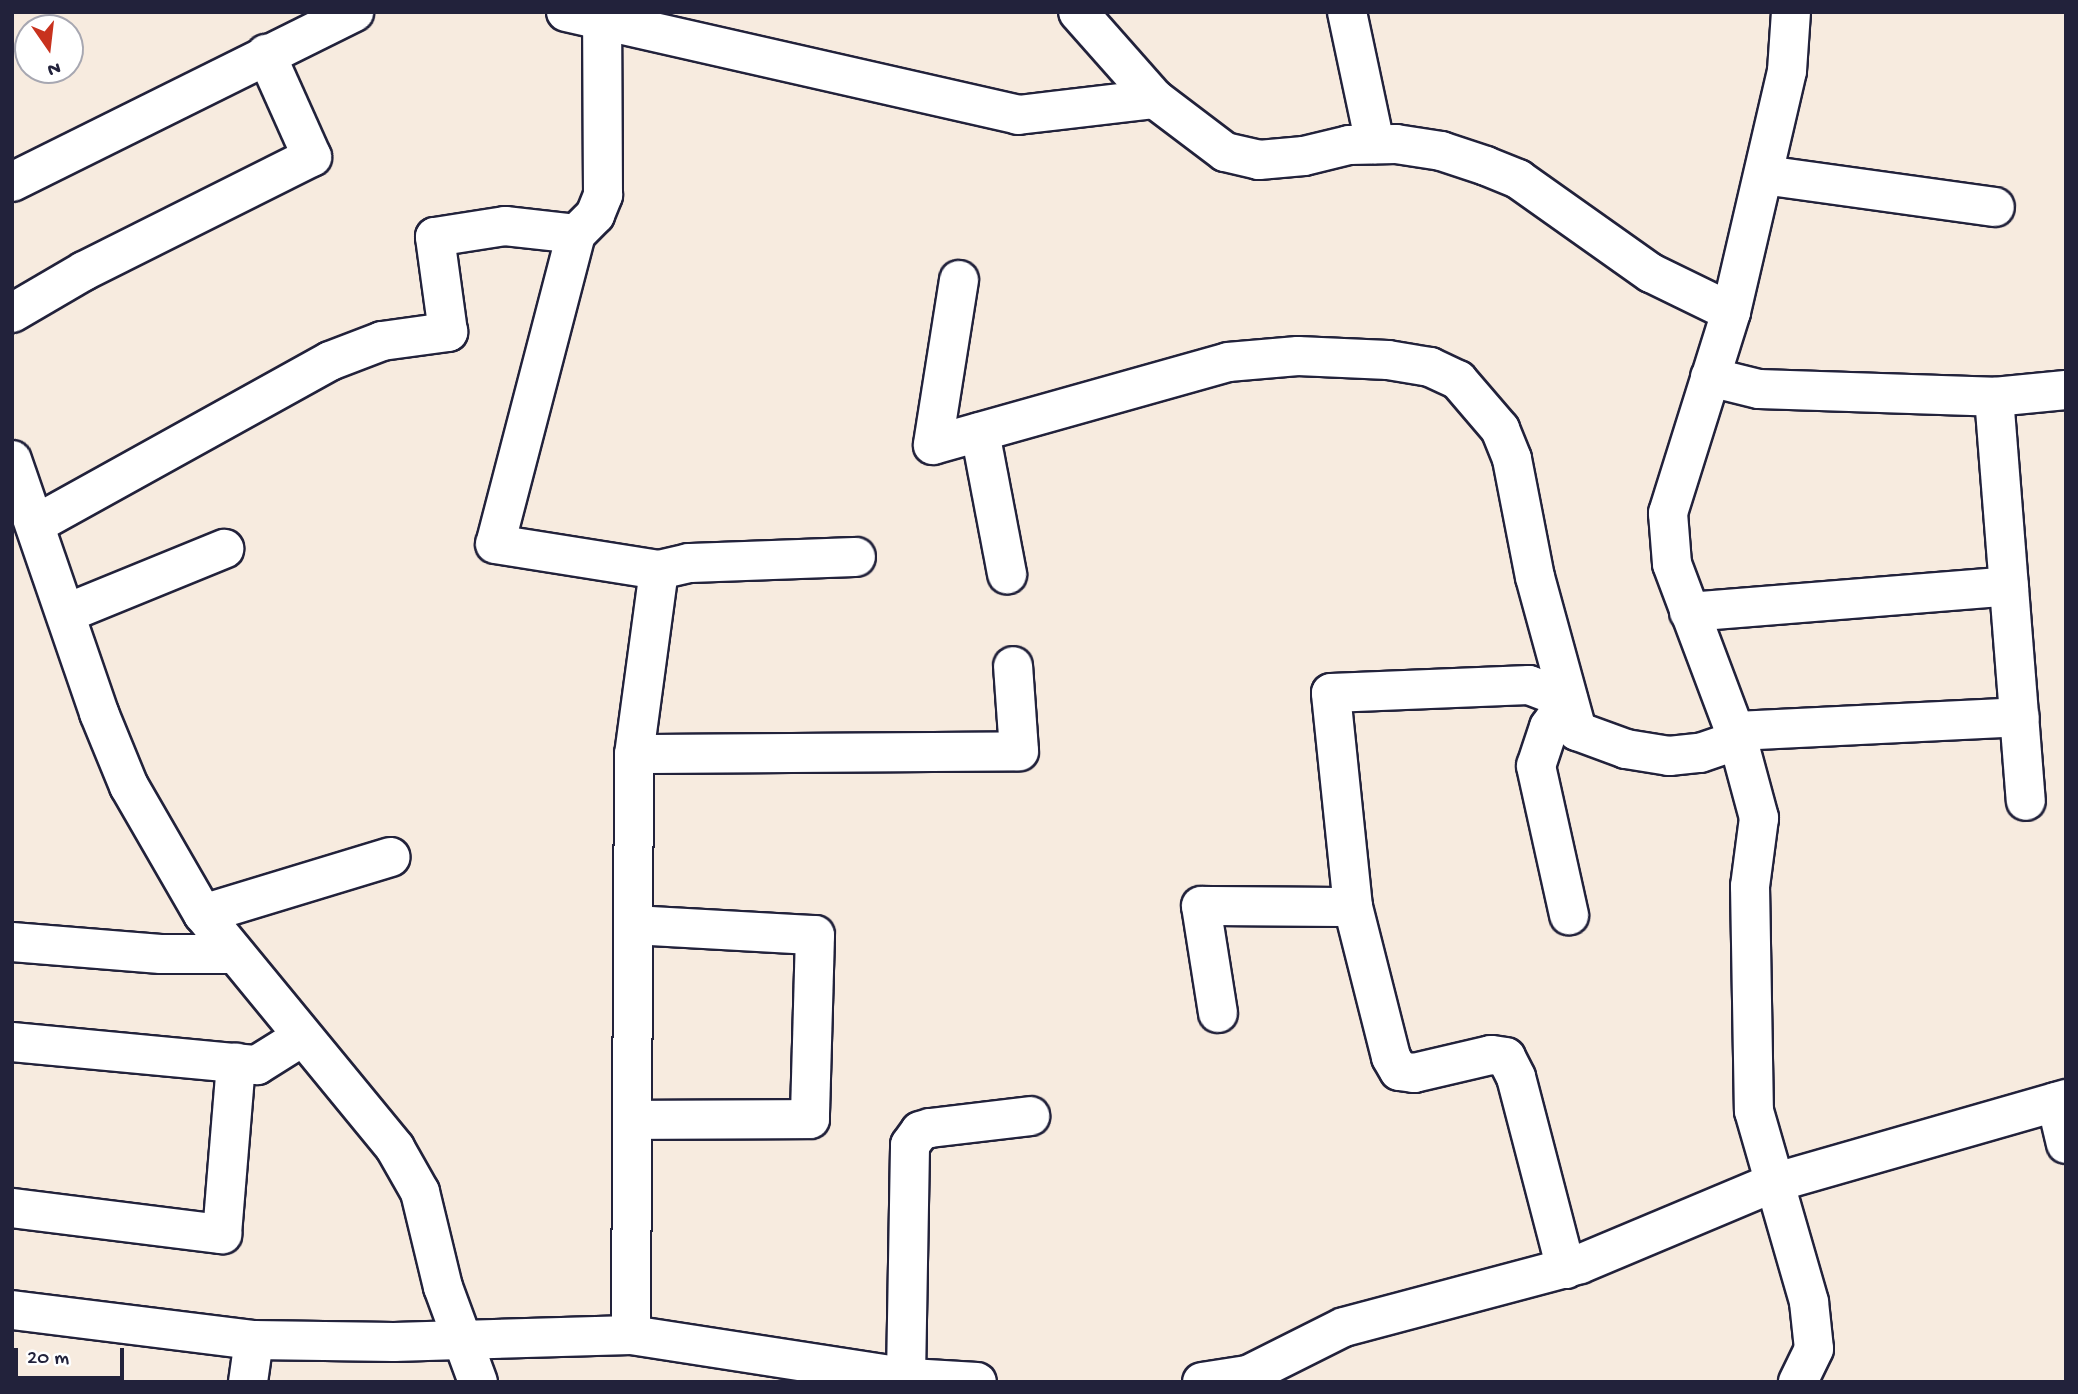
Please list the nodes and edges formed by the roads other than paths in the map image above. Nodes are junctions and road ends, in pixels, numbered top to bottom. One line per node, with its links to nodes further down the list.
1 (354, 12): 6 (street)
2 (1077, 12): 7 (street)
3 (1347, 12): 8 (street)
4 (1791, 12): 9 (street)
5 (584, 16): 7 (street); 12 (street)
6 (266, 54): 10 (street); 15 (street)
7 (1155, 99): 8 (street)
8 (1375, 144): 14 (street)
9 (1764, 175): 11 (street); 14 (street)
10 (12, 182)
11 (1995, 207)
12 (576, 234): 21 (street); 24 (street)
13 (958, 280): 19 (street)
14 (1731, 312): 16 (street)
15 (12, 313)
16 (1710, 377): 18 (street); 27 (street)
17 (2066, 390): 18 (street)
18 (1994, 397): 26 (street)
19 (981, 432): 25 (street); 30 (street)
20 (12, 460): 21 (street)
21 (36, 524): 28 (street)
22 (224, 549): 28 (street)
23 (856, 557): 24 (street)
24 (659, 570): 33 (street)
25 (1007, 574)
26 (2009, 586): 27 (street); 31 (street)
27 (1689, 612): 32 (street)
28 (66, 613): 37 (street)
29 (1013, 666): 33 (street)
30 (1568, 700): 32 (street); 36 (street); 38 (street)
31 (2020, 717): 32 (street); 34 (street)
32 (1736, 735): 50 (street)
33 (634, 754): 39 (street)
34 (2026, 801)
35 (391, 857): 37 (street)
36 (1353, 907): 42 (street); 52 (street)
37 (203, 914): 41 (street)
38 (1569, 915)
39 (634, 925): 48 (street); 48 (street)
40 (12, 942): 41 (street)
41 (234, 954): 43 (street)
42 (1218, 1013)
43 (302, 1037): 45 (street); 55 (street)
44 (12, 1042): 45 (street)
45 (236, 1063): 51 (street)
46 (2061, 1100): 49 (street); 50 (street)
47 (1030, 1116): 58 (street)
48 (634, 1120): 54 (street)
49 (2066, 1144)
50 (1773, 1184): 52 (street); 63 (street)
51 (12, 1208)
52 (1566, 1269): 57 (street)
53 (12, 1311): 56 (street)
54 (631, 1335): 55 (street); 58 (street)
55 (462, 1338): 56 (street); 60 (street)
56 (254, 1340): 59 (street)
57 (1297, 1368): 62 (street)
58 (906, 1377): 61 (street)
59 (248, 1382)
60 (478, 1382)
61 (977, 1382)
62 (1202, 1382)
63 (1798, 1382)

